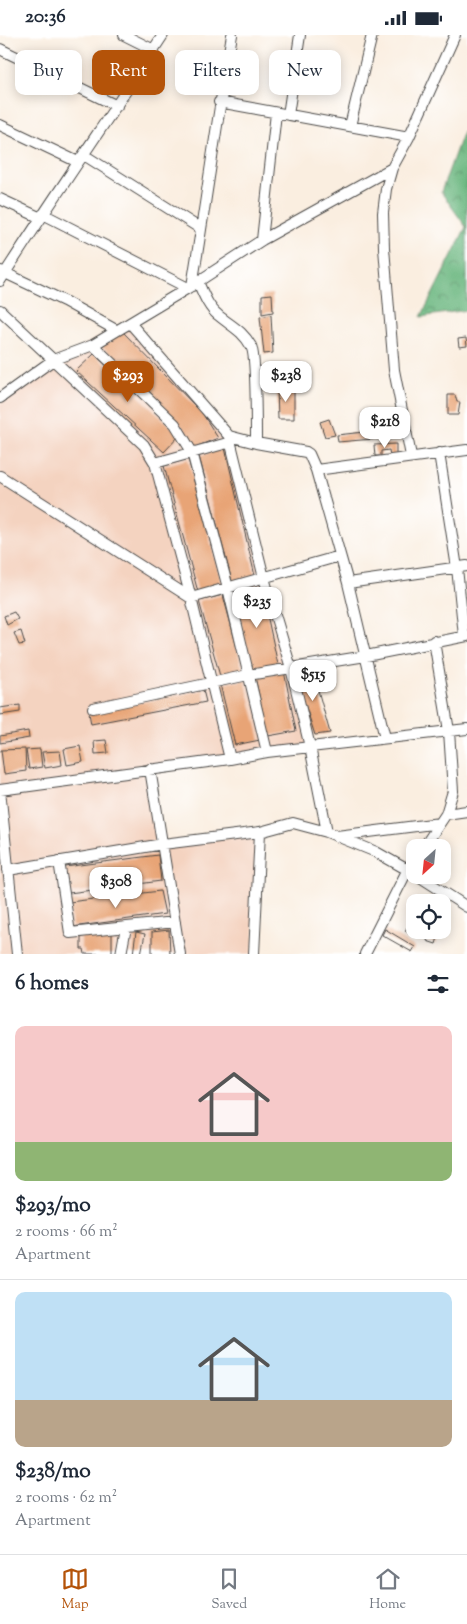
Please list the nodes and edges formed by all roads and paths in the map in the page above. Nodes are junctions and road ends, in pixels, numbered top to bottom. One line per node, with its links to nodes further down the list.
1 (124, 35): 8 (street)
2 (163, 35): 8 (street)
3 (232, 35): 10 (street)
4 (300, 35): 13 (street)
5 (372, 35): 15 (street)
6 (455, 35): 16 (street)
7 (0, 49): 11 (street)
8 (154, 50)
9 (124, 95): 11 (street)
10 (219, 102): 12 (street); 21 (street)
11 (117, 106): 17 (street)
12 (276, 113): 13 (street); 22 (street)
13 (288, 115): 15 (street)
14 (0, 125): 17 (street)
15 (350, 126): 16 (street)
16 (410, 137): 18 (street)
17 (81, 159): 20 (street); 21 (street)
18 (392, 168): 22 (street); 36 (street)
19 (0, 199): 20 (street)
20 (42, 216): 23 (street); 24 (street)
21 (201, 229): 24 (street)
22 (262, 240): 24 (street)
23 (2, 275): 27 (street)
24 (192, 285): 26 (street); 32 (street)
25 (0, 310): 29 (street)
26 (130, 323): 27 (street); 31 (street)
27 (116, 330): 28 (street)
28 (93, 345): 29 (street); 34 (street)
29 (53, 360): 30 (street); 37 (street)
30 (0, 398)
31 (230, 439): 32 (street); 34 (street); 42 (street)
32 (256, 443): 38 (street)
33 (467, 450): 35 (street)
34 (192, 452): 37 (street); 44 (street)
35 (439, 453): 36 (street); 41 (street)
36 (411, 456): 38 (street)
37 (155, 463): 45 (street)
38 (316, 470): 40 (street)
39 (0, 476): 45 (street)
40 (340, 556): 42 (street); 43 (street)
41 (462, 567): 43 (street); 46 (street)
42 (264, 578): 44 (street); 49 (street)
43 (348, 583): 48 (street)
44 (228, 588): 45 (street); 50 (street)
45 (191, 598): 51 (street)
46 (466, 636): 47 (street)
47 (434, 641): 48 (street); 54 (street)
48 (366, 655): 49 (street); 55 (street)
49 (291, 668): 50 (street); 56 (street)
50 (248, 675): 51 (street); 57 (street)
51 (212, 682): 52 (street); 58 (street)
52 (93, 708)
53 (467, 729): 54 (street)
54 (449, 731): 55 (street); 61 (street)
55 (385, 738): 56 (street)
56 (310, 747): 57 (street); 63 (street)
57 (267, 752): 58 (street)
58 (230, 759): 59 (street)
59 (150, 769): 66 (street); 68 (street)
60 (467, 811): 61 (street)
61 (443, 819): 64 (street); 65 (street)
62 (260, 832): 63 (street); 66 (street); 78 (street)
63 (327, 832): 64 (street)
64 (337, 836): 69 (street)
65 (429, 839)
66 (163, 844): 67 (street); 73 (street)
67 (59, 861): 68 (street); 74 (street)
68 (8, 869): 75 (street)
69 (406, 869)
70 (407, 884): 79 (street)
71 (431, 884): 72 (street)
72 (467, 907)
73 (175, 922): 74 (street); 77 (street)
74 (126, 927): 76 (street)
75 (17, 954)
76 (121, 954)
77 (180, 954)
78 (254, 954)
79 (365, 954)

